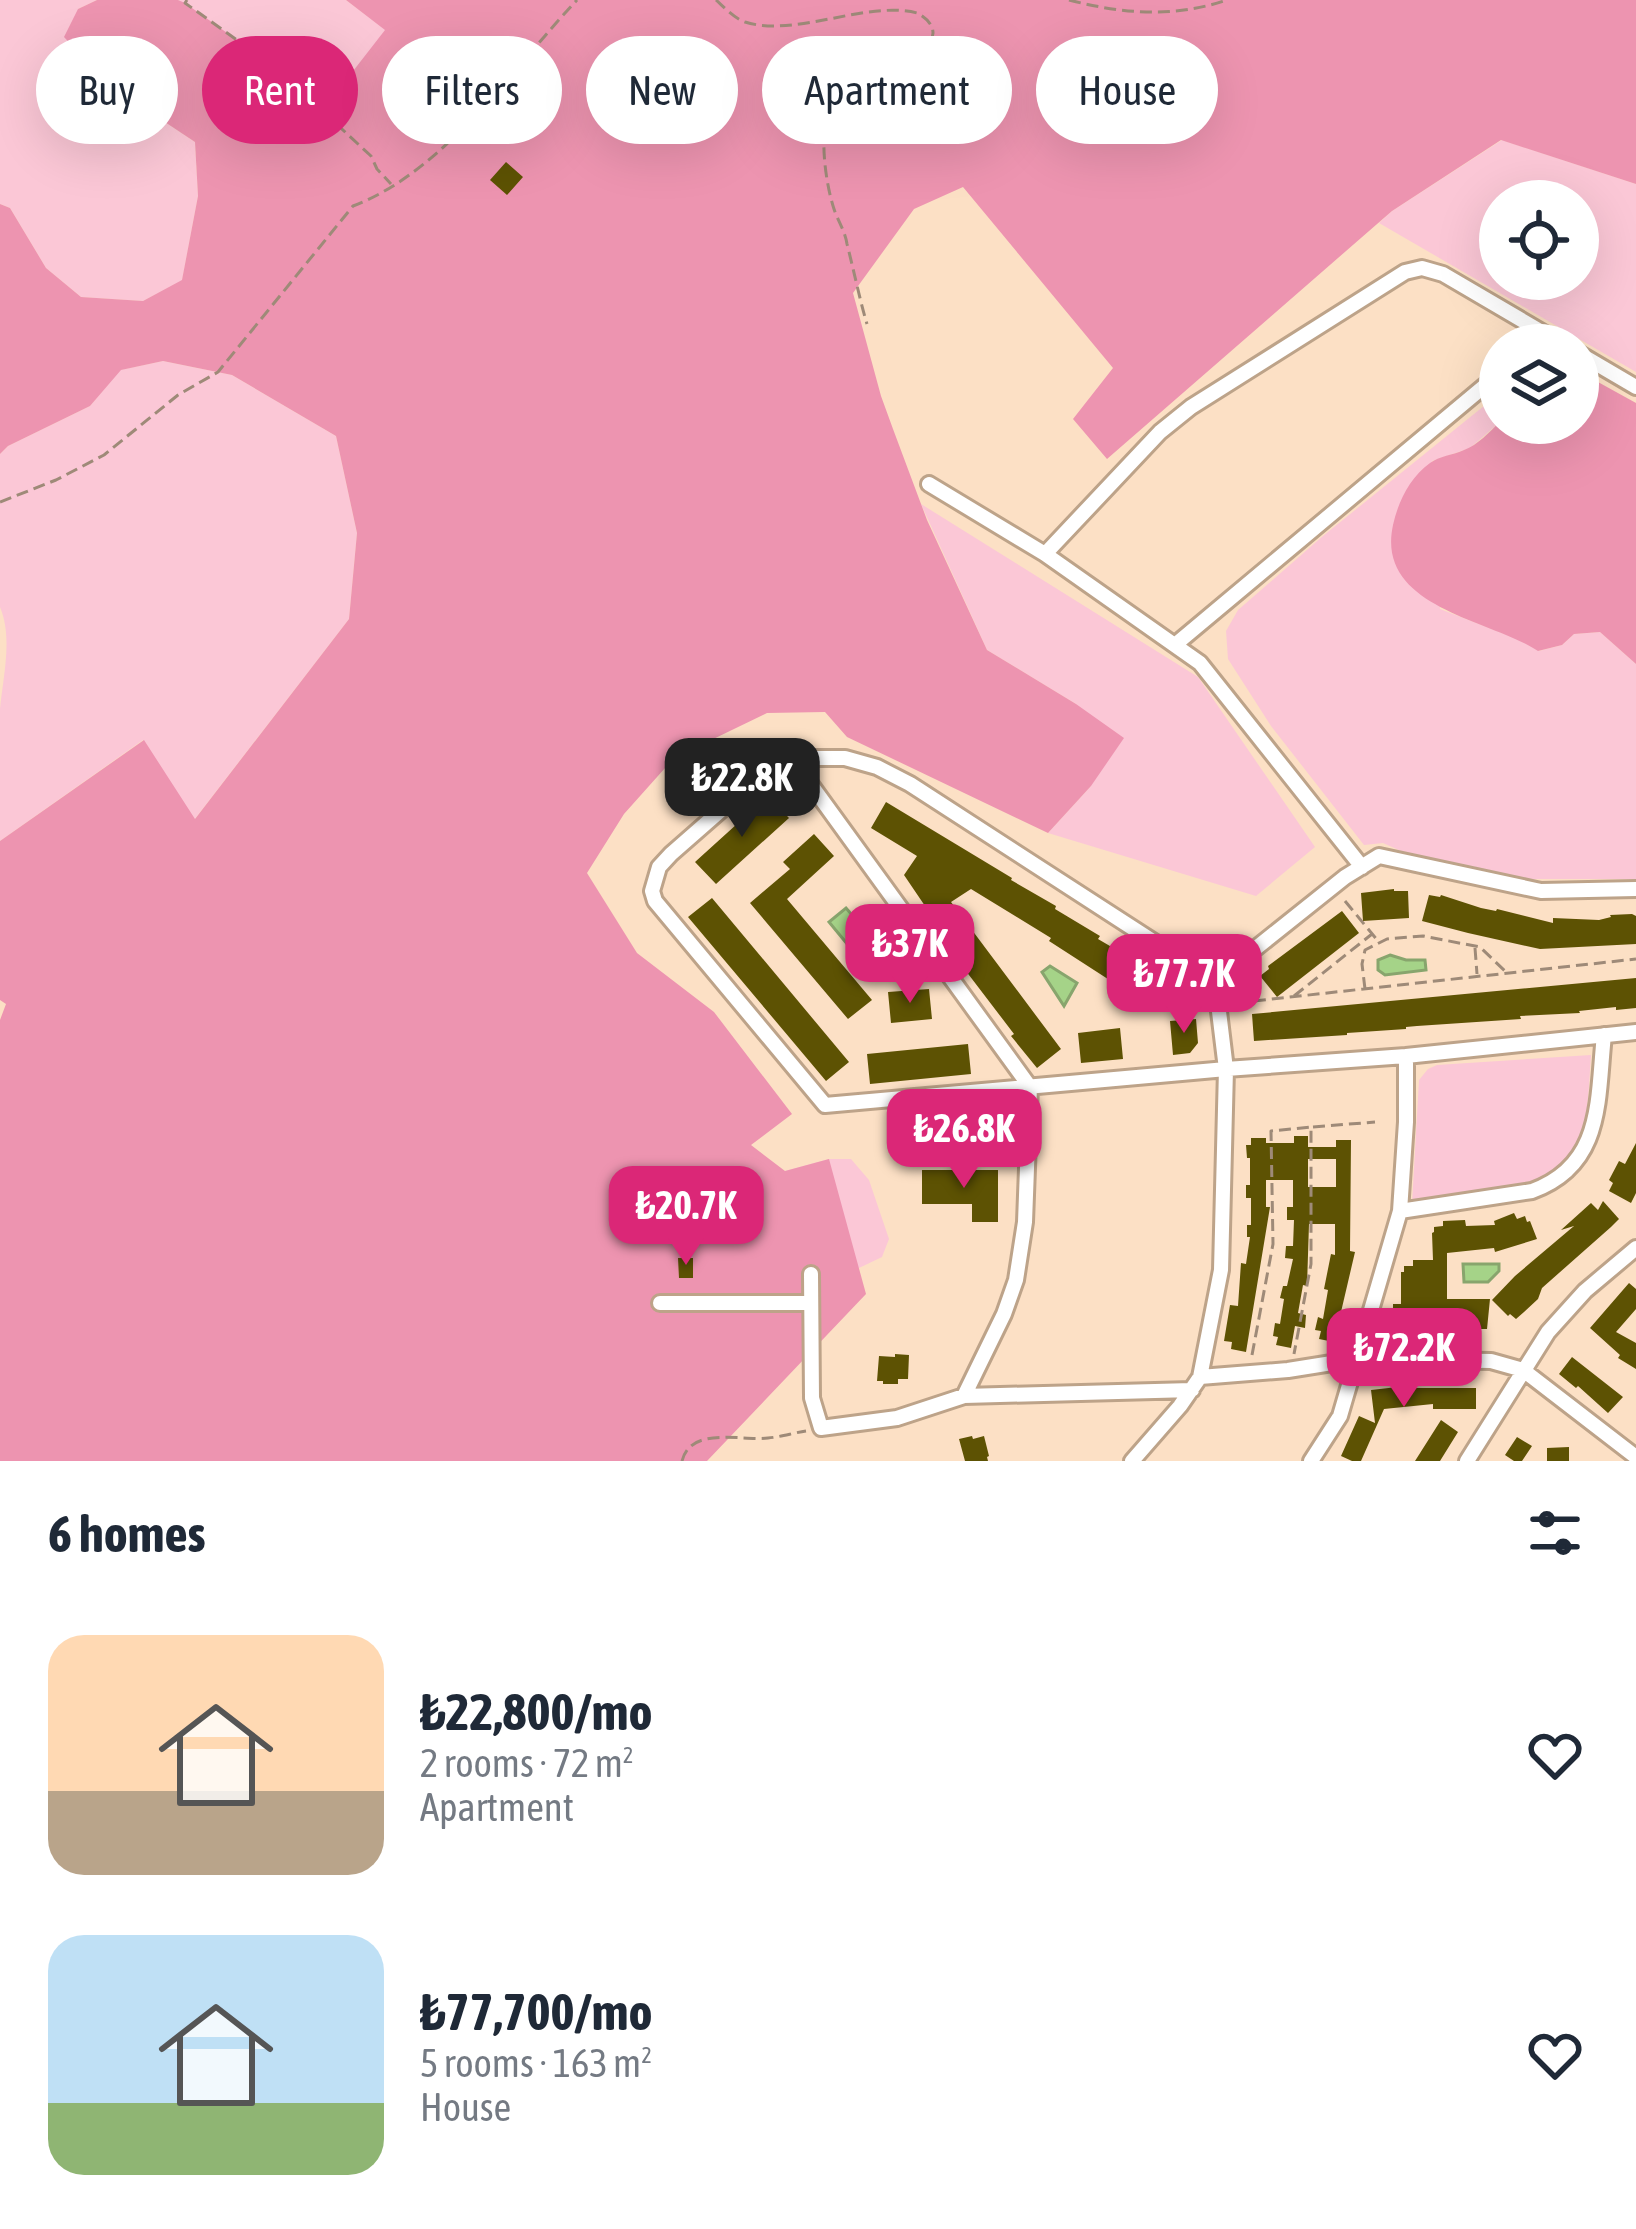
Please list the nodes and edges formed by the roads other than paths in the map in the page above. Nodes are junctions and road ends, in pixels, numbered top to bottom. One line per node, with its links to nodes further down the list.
1 (1516, 324): 6 (street)
2 (1599, 365): 3 (street)
3 (1636, 387)
4 (1479, 391): 7 (street)
5 (929, 484): 6 (street)
6 (1045, 554): 7 (street)
7 (1176, 644): 9 (street)
8 (793, 760): 11 (street); 16 (street); 16 (street)
9 (1362, 866): 10 (street); 11 (street)
10 (1636, 889)
11 (1219, 984): 15 (street)
12 (1636, 1032): 13 (street)
13 (1604, 1035): 14 (street); 17 (street)
14 (1406, 1057): 15 (street); 17 (street)
15 (1226, 1069): 16 (street); 24 (street)
16 (1030, 1087): 25 (street)
17 (1400, 1211): 22 (street)
18 (1636, 1248): 23 (street)
19 (812, 1274): 21 (street)
20 (660, 1303): 21 (street)
21 (812, 1303): 25 (street)
22 (1358, 1359): 23 (street); 24 (street); 28 (street)
23 (1523, 1370): 26 (street); 29 (street)
24 (1196, 1384): 25 (street); 27 (street)
25 (964, 1396)
26 (1636, 1457)
27 (1132, 1461)
28 (1311, 1461)
29 (1467, 1461)

